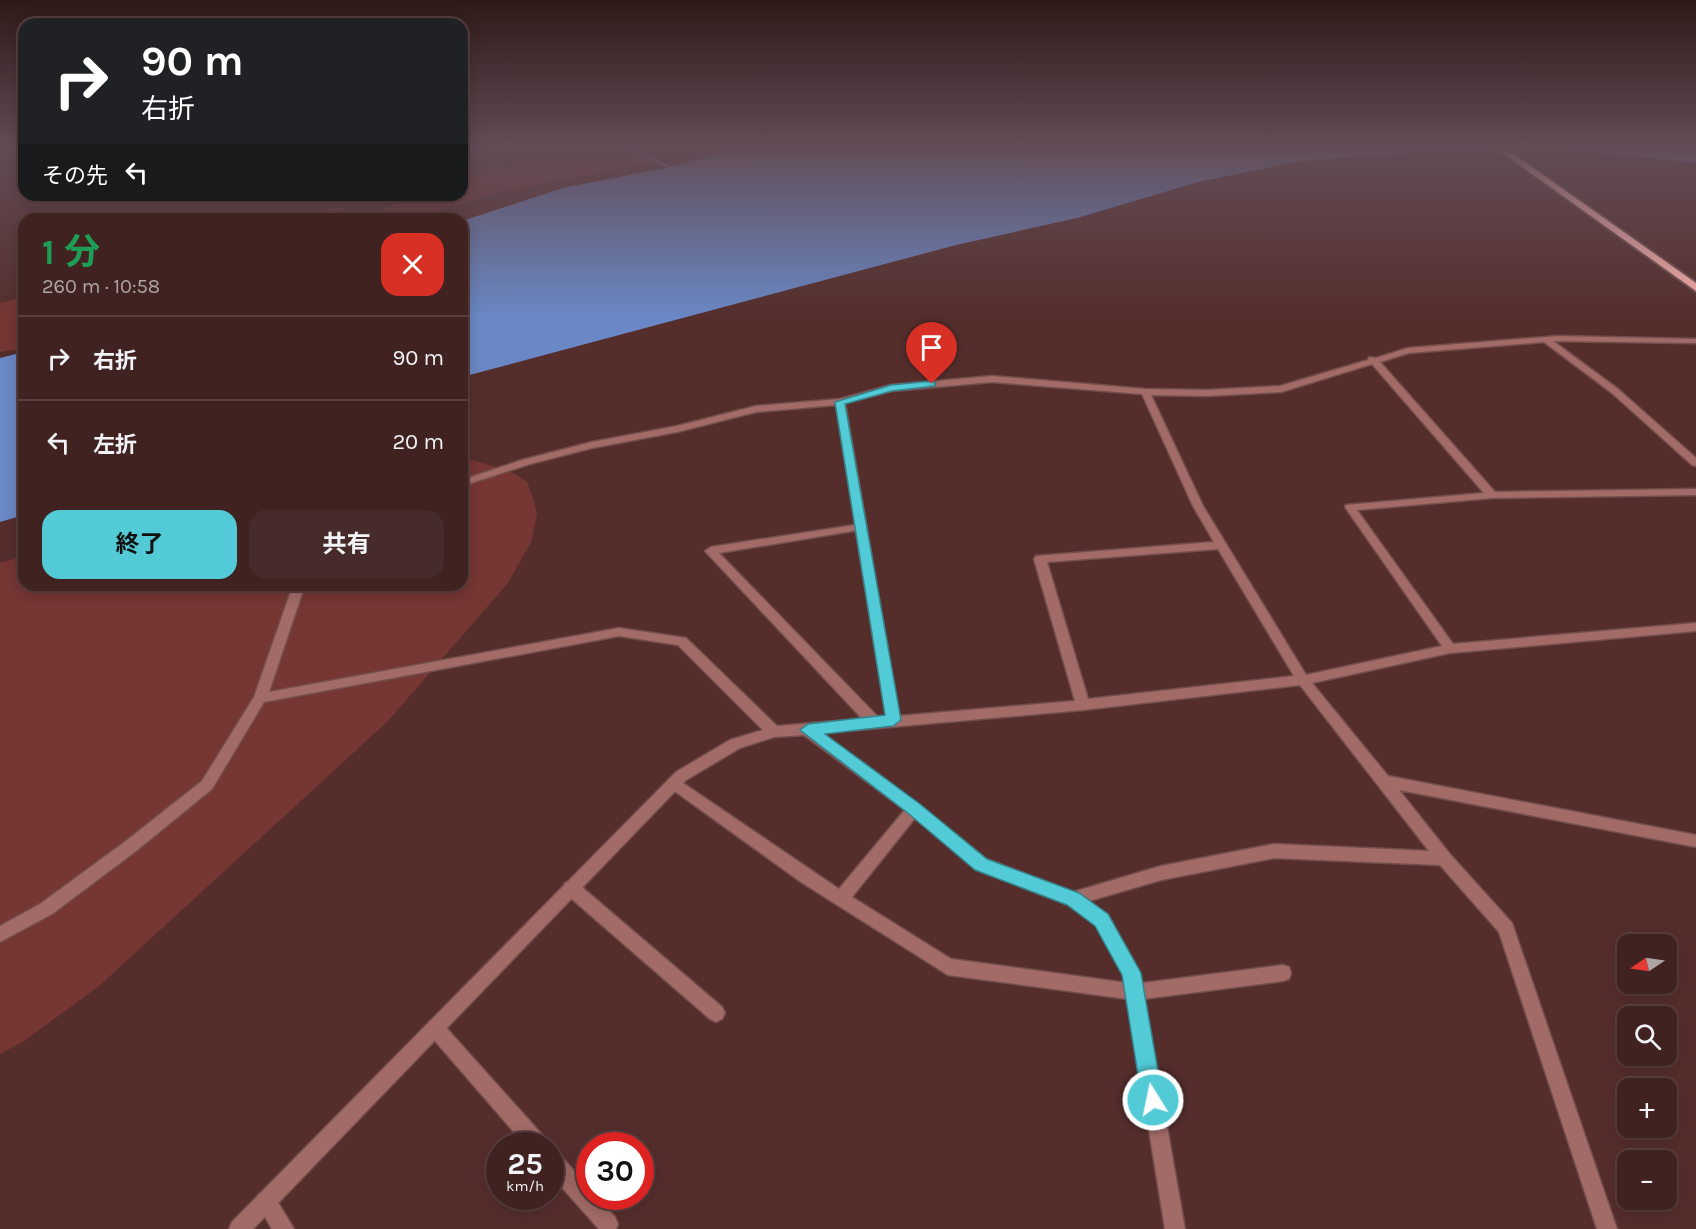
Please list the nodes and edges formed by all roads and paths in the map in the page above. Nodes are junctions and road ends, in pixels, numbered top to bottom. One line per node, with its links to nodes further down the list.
1 (1578, 203): 2 (highway)
2 (1696, 288)
3 (1547, 339): 4 (street); 5 (street); 8 (street)
4 (1696, 341)
5 (1372, 359): 6 (street); 11 (street)
6 (1145, 392): 7 (street); 13 (street)
7 (840, 402): 9 (street); 12 (street)
8 (1696, 463)
9 (468, 481)
10 (1696, 492): 11 (street)
11 (1492, 495): 16 (street)
12 (861, 527): 20 (street); 21 (street)
13 (1223, 545): 17 (street); 19 (street)
14 (297, 591): 18 (street)
15 (1696, 627): 16 (street)
16 (1450, 649): 17 (street)
17 (1303, 680): 19 (street); 24 (street)
18 (260, 698): 23 (street); 32 (street)
19 (1083, 705): 20 (street)
20 (893, 720): 21 (street)
21 (874, 722): 22 (street)
22 (808, 730): 23 (street); 26 (street)
23 (774, 732): 25 (street)
24 (1382, 781): 27 (street); 28 (street)
25 (674, 783): 29 (street); 30 (street)
26 (914, 809): 30 (street); 31 (street)
27 (1696, 841)
28 (1444, 858): 31 (street); 44 (street)
29 (571, 888): 35 (street); 36 (street)
30 (841, 899): 34 (street)
31 (1073, 899): 34 (street)
32 (0, 934)
33 (1283, 973): 34 (street)
34 (1135, 992): 43 (street)
35 (716, 1013)
36 (435, 1028): 37 (street); 39 (street)
37 (527, 1132)
38 (564, 1175): 40 (street)
39 (266, 1201): 41 (street); 42 (street)
40 (608, 1224)
41 (239, 1229)
42 (284, 1229)
43 (1175, 1229)
44 (1607, 1229)

